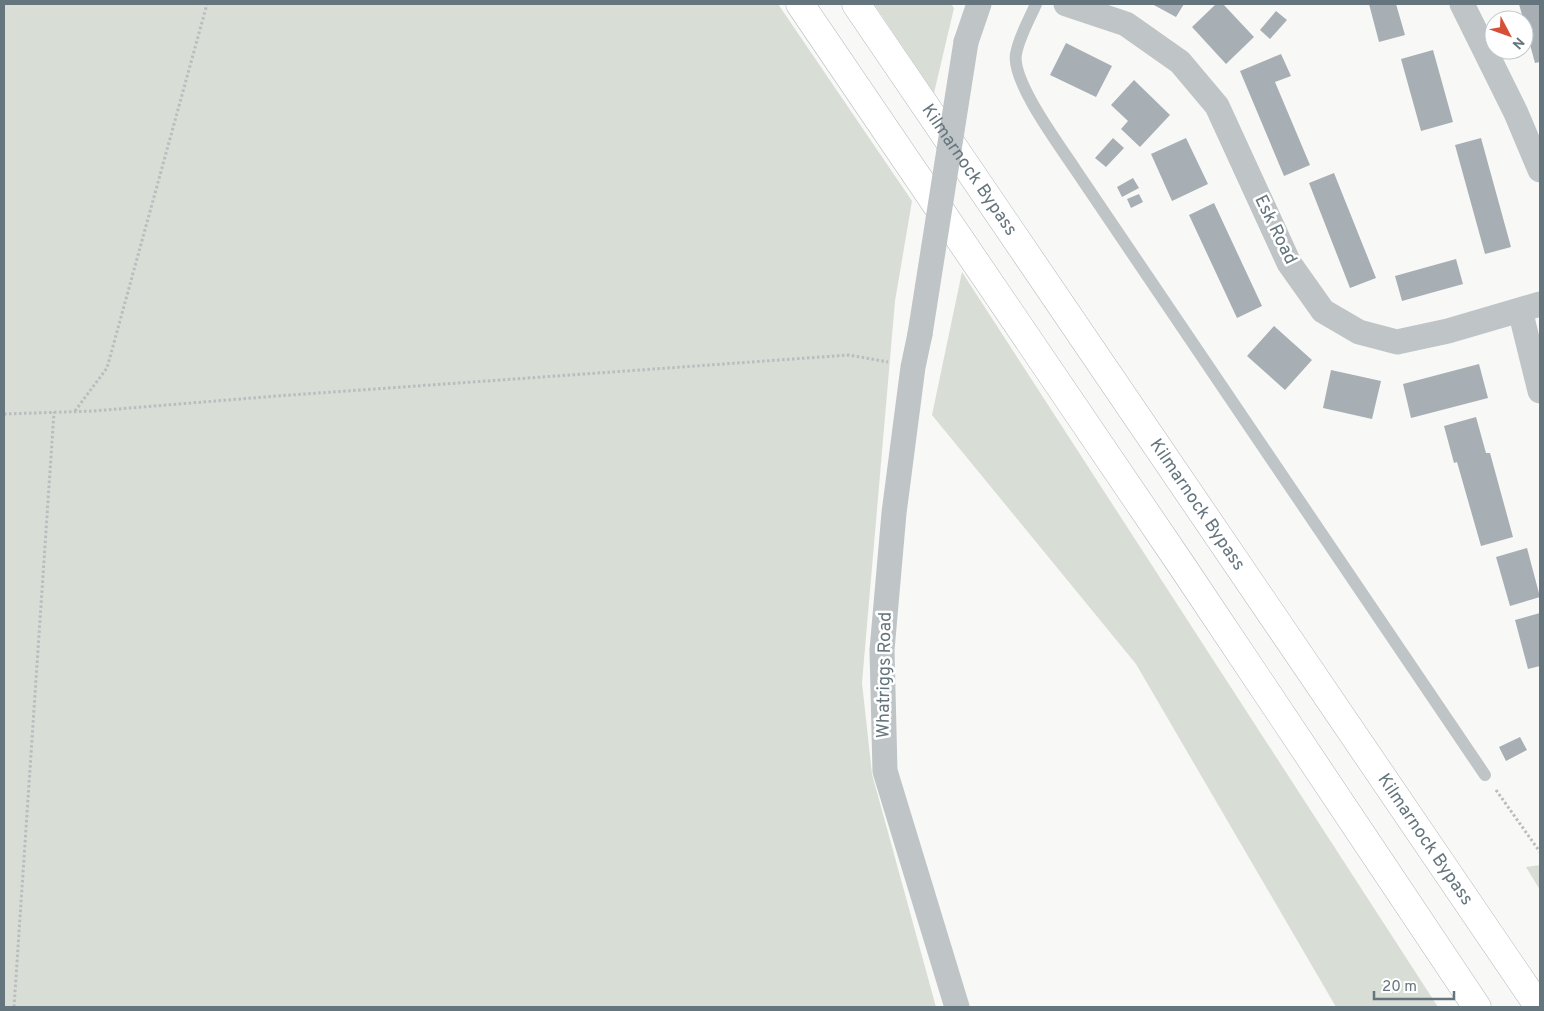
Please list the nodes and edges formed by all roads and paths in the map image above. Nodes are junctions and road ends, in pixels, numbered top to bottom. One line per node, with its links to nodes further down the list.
1 (207, 4): 13 (path)
2 (800, 4): 19 (highway)
3 (856, 4): 20 (highway, Kilmarnock Bypass)
4 (979, 4): 10 (street, Whatriggs Road, bridge)
5 (1036, 4): 15 (lane)
6 (1066, 4): 9 (street, Esk Road)
7 (1462, 4): 8 (street)
8 (1540, 170)
9 (1530, 307): 11 (street)
10 (913, 367): 13 (path); 18 (street, Whatriggs Road)
11 (1540, 392)
12 (54, 412): 13 (path); 14 (path); 17 (path)
13 (74, 412)
14 (4, 414)
15 (1486, 776): 16 (path)
16 (1540, 852)
17 (14, 1007)
18 (958, 1007)
19 (1477, 1007)
20 (1539, 1007)

